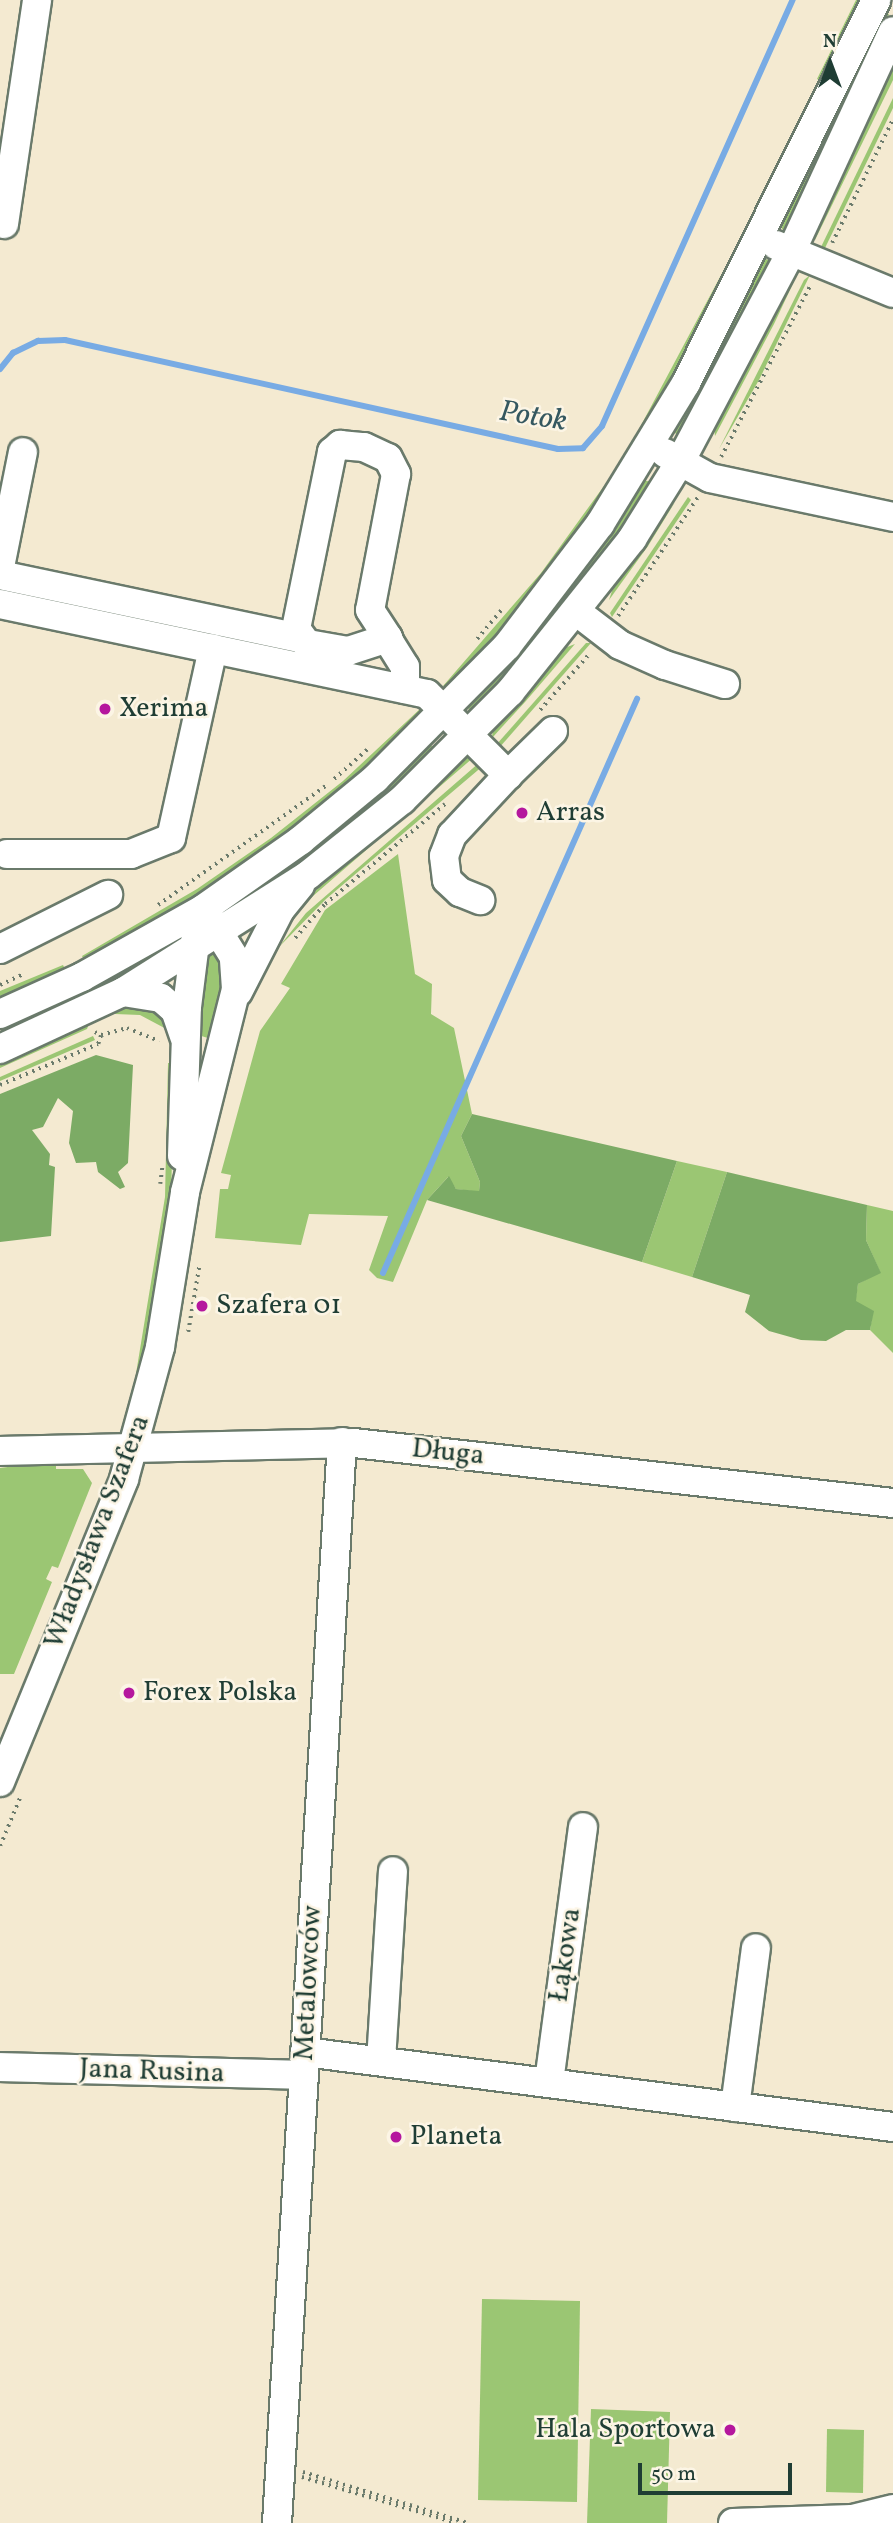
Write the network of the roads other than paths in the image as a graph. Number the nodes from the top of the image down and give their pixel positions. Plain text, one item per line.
1 (37, 0) edge
2 (876, 0) edge
3 (893, 31) edge
4 (4, 224) dead end
5 (760, 239) junction
6 (791, 252) junction
7 (893, 293) edge
8 (650, 444) junction
9 (23, 452) dead end
10 (680, 462) junction
11 (893, 517) edge
12 (0, 567) edge
13 (0, 575) edge
14 (0, 604) edge
15 (578, 612) junction
16 (300, 638) junction
17 (388, 638) junction
18 (213, 649) junction
19 (725, 684) dead end
20 (405, 690) junction
21 (445, 712) junction
22 (553, 731) dead end
23 (470, 735) junction
24 (508, 775) junction
25 (7, 854) dead end
26 (309, 875) junction
27 (108, 895) dead end
28 (480, 900) dead end
29 (212, 919) junction
30 (193, 946) junction
31 (0, 949) edge
32 (123, 992) junction
33 (234, 1001) junction
34 (0, 1014) edge
35 (0, 1049) edge
36 (175, 1050) junction
37 (172, 1190) junction
38 (342, 1442) junction
39 (135, 1447) junction
40 (0, 1451) edge
41 (893, 1503) edge
42 (3, 1766) edge
43 (583, 1827) dead end
44 (393, 1871) dead end
45 (756, 1948) dead end
46 (380, 2061) junction
47 (304, 2064) junction
48 (0, 2067) edge
49 (549, 2082) junction
50 (734, 2107) junction
51 (893, 2127) edge
52 (893, 2509) edge
53 (277, 2523) edge
54 (733, 2523) edge

1 - 4 street
2 - 5 street
3 - 6 street
5 - 6 street
5 - 8 street
6 - 7 street
6 - 10 street
8 - 10 street
8 - 21 street
9 - 12 street
10 - 11 street
10 - 15 street
13 - 16 street
14 - 18 street
15 - 19 street
15 - 23 street
16 - 17 street
16 - 17 street
17 - 20 street
18 - 20 street
18 - 25 street
20 - 21 street
21 - 23 street
21 - 29 street
22 - 24 street
23 - 24 street
23 - 26 street
24 - 28 street
26 - 29 street
26 - 33 street, Władysława Szafera
27 - 31 street
29 - 30 street, Władysława Szafera
29 - 33 street, Władysława Szafera
29 - 34 street
30 - 32 street
30 - 36 street, Władysława Szafera
32 - 35 street
32 - 36 street, Władysława Szafera
33 - 37 street, Władysława Szafera
36 - 37 street, Władysława Szafera
37 - 39 street, Władysława Szafera
38 - 39 street, Długa
38 - 41 street, Długa
38 - 47 street, Metalowców
39 - 40 street, Długa
39 - 42 street, Władysława Szafera
43 - 49 street, Łąkowa
44 - 46 street
45 - 50 street
46 - 47 street
46 - 49 street
47 - 48 street, Jana Rusina
47 - 53 street, Metalowców
49 - 50 street
50 - 51 street
52 - 54 street

